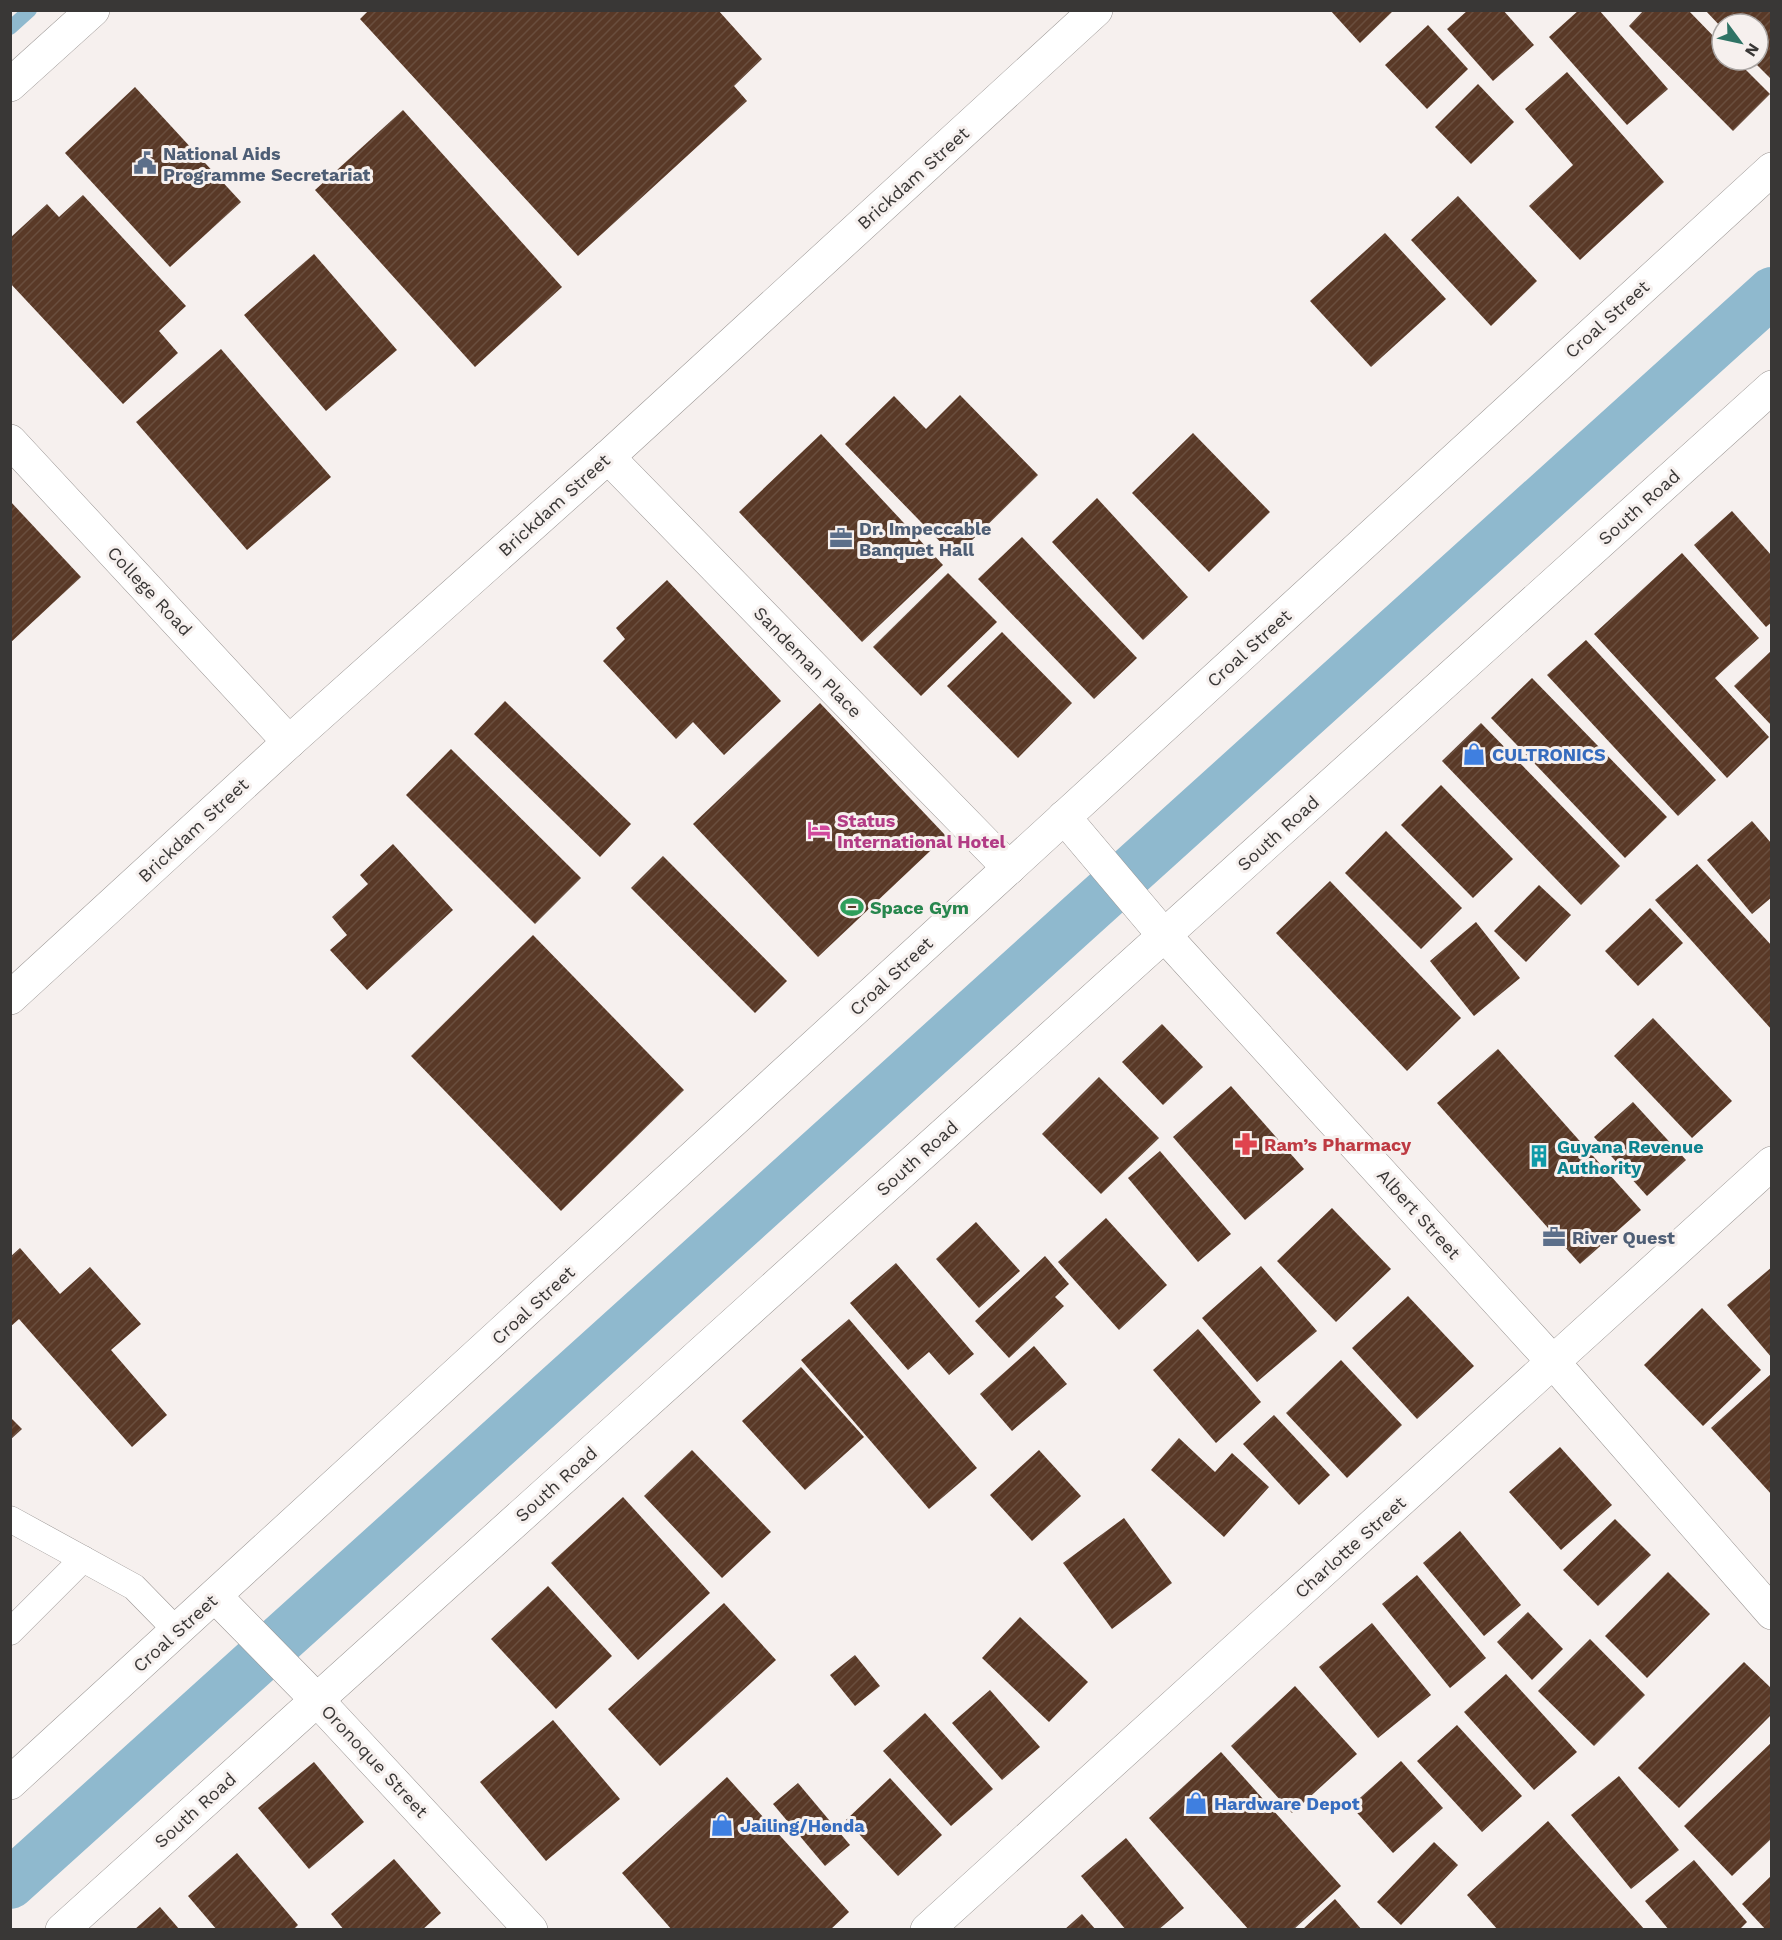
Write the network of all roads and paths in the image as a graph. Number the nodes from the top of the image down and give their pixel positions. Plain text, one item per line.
1 (93, 10) edge
2 (1096, 10) edge
3 (10, 85) edge
4 (1772, 169) edge
5 (1772, 387) edge
6 (10, 441) edge
7 (608, 457) junction
8 (289, 742) junction
9 (1064, 817) junction
10 (1009, 868) junction
11 (1160, 931) junction
12 (10, 998) edge
13 (1772, 1163) edge
14 (1554, 1363) junction
15 (10, 1519) edge
16 (83, 1559) junction
17 (215, 1596) junction
18 (1772, 1613) edge
19 (177, 1631) junction
20 (10, 1632) edge
21 (307, 1689) junction
22 (10, 1783) edge
23 (62, 1929) edge
24 (531, 1929) edge
25 (927, 1929) edge

1 - 3 street
2 - 7 street, Brickdam Street
4 - 9 street, Croal Street
5 - 11 street, South Road
6 - 8 street, College Road
7 - 8 street, Brickdam Street
7 - 10 street, Sandeman Place
8 - 12 street, Brickdam Street
9 - 10 street, Croal Street
9 - 11 street, Albert Street
10 - 17 street, Croal Street
11 - 14 street, Albert Street
11 - 21 street, South Road
13 - 14 street, Charlotte Street
14 - 18 street, Albert Street
14 - 25 street, Charlotte Street
15 - 16 lane
16 - 19 lane
16 - 20 lane
17 - 19 street, Croal Street
17 - 21 street, Oronoque Street
19 - 22 street, Croal Street
21 - 23 street, South Road
21 - 24 street, Oronoque Street

